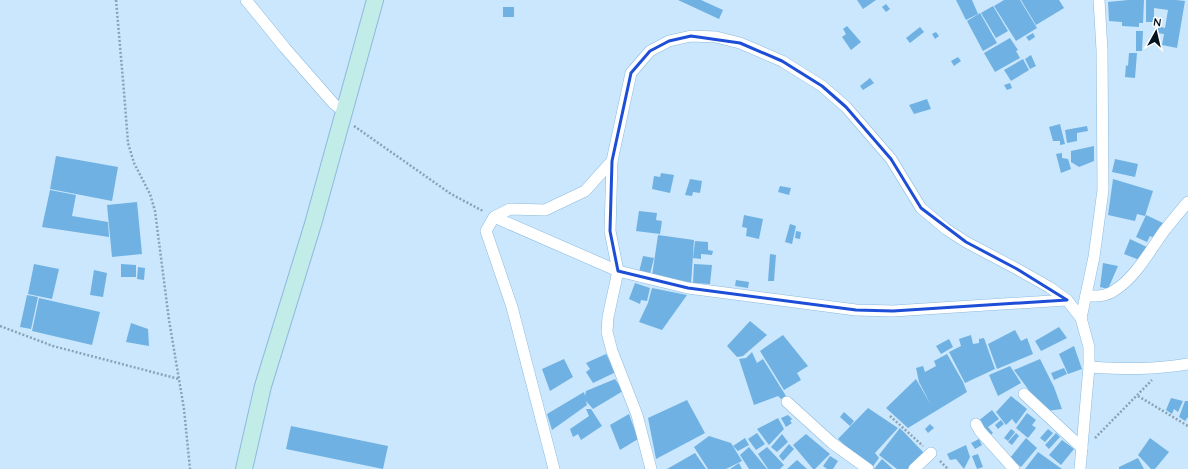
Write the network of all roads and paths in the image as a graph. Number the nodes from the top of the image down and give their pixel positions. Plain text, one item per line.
1 (116, 0) edge
2 (246, 0) edge
3 (375, 0) edge
4 (1099, 0) edge
5 (343, 114) junction
6 (612, 161) junction
7 (1188, 202) edge
8 (494, 217) junction
9 (618, 271) junction
10 (1086, 296) junction
11 (1068, 300) junction
12 (1081, 318) junction
13 (0, 326) edge
14 (1188, 364) edge
15 (1089, 367) junction
16 (1164, 368) junction
17 (179, 379) junction
18 (1024, 394) dead end
19 (1138, 396) junction
20 (787, 402) dead end
21 (890, 416) dead end
22 (976, 424) dead end
23 (1188, 426) edge
24 (1094, 439) dead end
25 (1082, 448) junction
26 (931, 453) junction
27 (190, 469) edge
28 (244, 469) edge
29 (554, 469) edge
30 (651, 469) edge
31 (868, 469) edge
32 (914, 469) edge
33 (948, 469) edge
34 (1014, 469) edge
35 (1080, 469) edge

1 - 17 path
2 - 5 street
3 - 5 street
4 - 10 street
5 - 8 path
5 - 28 street
6 - 8 street
6 - 9 street
6 - 11 street
7 - 10 street
8 - 9 street
8 - 29 street
9 - 11 street
9 - 30 street
10 - 12 street
11 - 12 street
12 - 15 street
13 - 17 path
14 - 16 street
15 - 16 street
15 - 25 street
16 - 19 path
17 - 27 path
18 - 25 street
19 - 23 path
19 - 24 path
20 - 31 street
21 - 26 path
22 - 34 street
25 - 35 street
26 - 32 street
26 - 33 path

